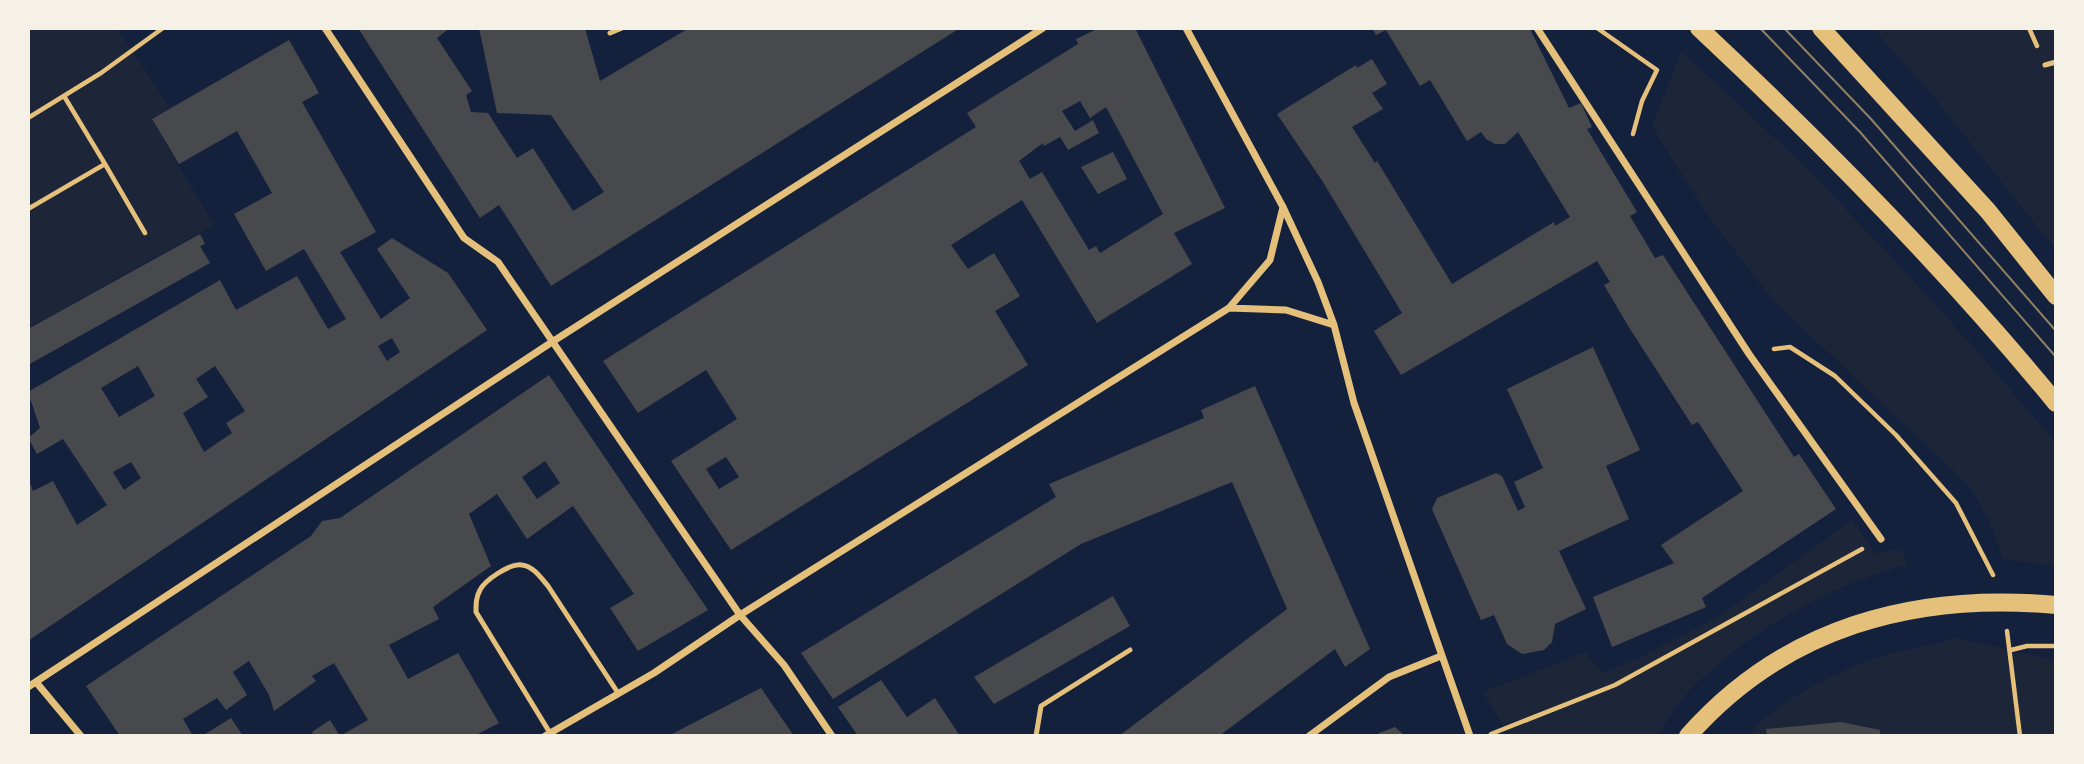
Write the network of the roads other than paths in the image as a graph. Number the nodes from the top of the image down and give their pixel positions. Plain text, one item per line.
1 (325, 28) edge
2 (622, 28) edge
3 (1043, 28) edge
4 (1186, 28) edge
5 (1537, 28) edge
6 (1699, 28) edge
7 (1821, 28) edge
8 (610, 33) dead end
9 (2056, 62) edge
10 (2045, 65) dead end
11 (1283, 207) junction
12 (2056, 296) edge
13 (1229, 308) junction
14 (1334, 325) junction
15 (552, 342) junction
16 (2056, 403) edge
17 (1881, 539) road end
18 (2056, 605) edge
19 (740, 615) junction
20 (1130, 650) dead end
21 (1441, 656) junction
22 (36, 682) junction
23 (28, 687) edge
24 (618, 693) junction
25 (547, 735) edge
26 (81, 736) edge
27 (832, 736) edge
28 (1036, 736) edge
29 (1309, 736) edge
30 (1470, 736) edge
31 (1688, 736) edge

1 - 15 street
2 - 8 lane
3 - 15 street
4 - 11 street
5 - 17 street
6 - 16 main road
7 - 12 main road
9 - 10 lane
11 - 13 street
11 - 14 street
13 - 14 street
13 - 19 street
14 - 21 street
15 - 19 street
15 - 22 street
18 - 31 main road
19 - 24 street
19 - 27 street
20 - 28 lane
21 - 29 street
21 - 30 street
22 - 23 street
22 - 26 street
24 - 25 street
24 - 25 lane

